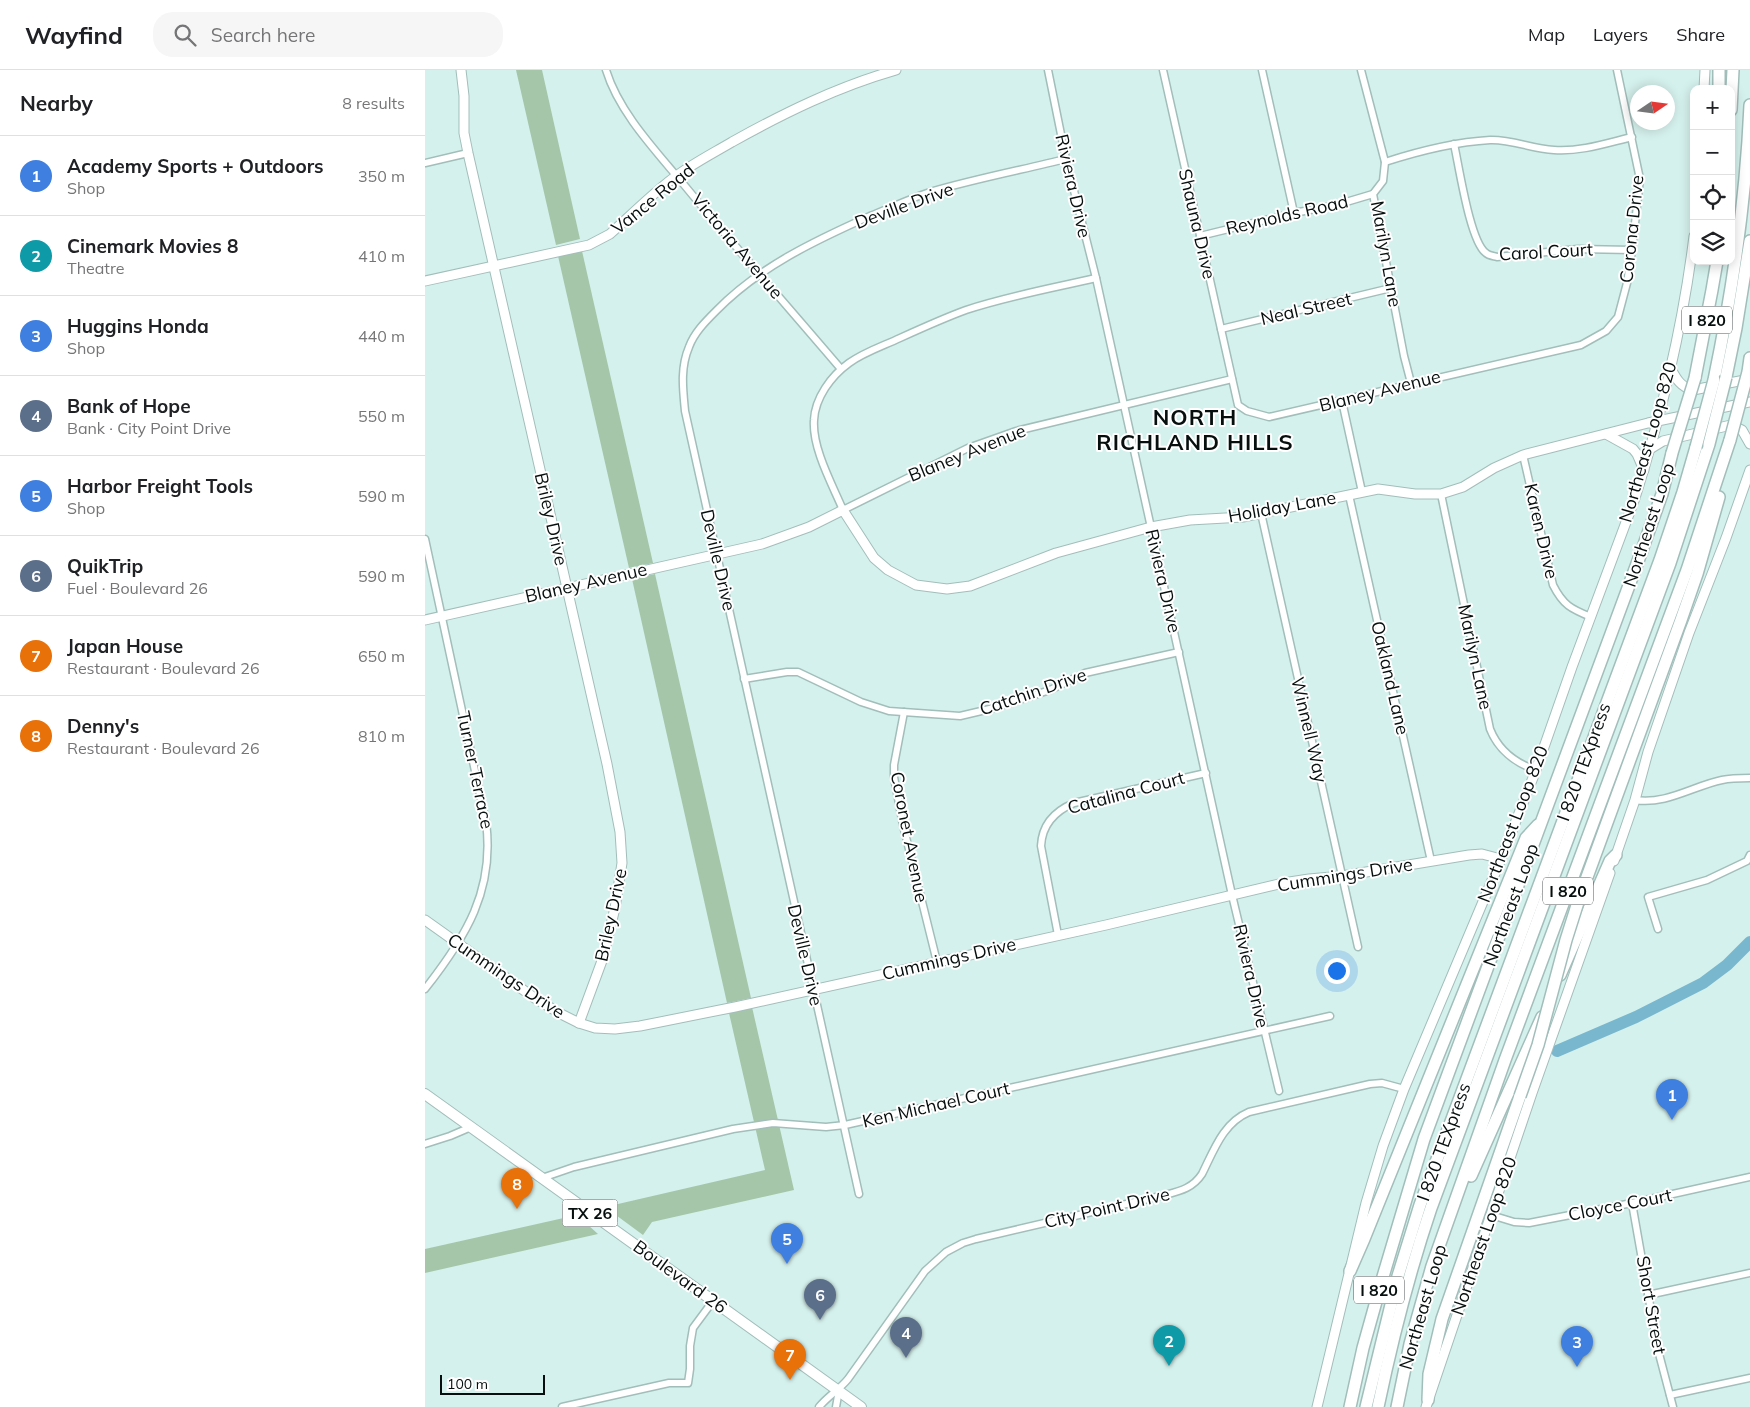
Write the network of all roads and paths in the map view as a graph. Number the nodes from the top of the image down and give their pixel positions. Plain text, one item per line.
1 (461, 70) edge
2 (606, 70) edge
3 (896, 70) edge
4 (1047, 70) edge
5 (1163, 70) edge
6 (1262, 70) edge
7 (1361, 70) edge
8 (1617, 70) edge
9 (1705, 70) edge
10 (1719, 70) edge
11 (1733, 70) edge
12 (1705, 85) edge
13 (1719, 85) edge
14 (1732, 85) edge
15 (1750, 105) edge
16 (1632, 137) junction
17 (1454, 144) junction
18 (468, 154) junction
19 (1066, 159) junction
20 (1385, 162) junction
21 (425, 163) edge
22 (677, 176) junction
23 (1373, 194) junction
24 (1294, 213) junction
25 (1200, 236) junction
26 (1750, 241) edge
27 (1632, 250) junction
28 (1690, 265) edge
29 (1716, 265) edge
30 (494, 266) junction
31 (760, 274) junction
32 (1096, 278) junction
33 (425, 281) edge
34 (1391, 288) junction
35 (1221, 329) junction
36 (1585, 343) joint
37 (1750, 358) edge
38 (1671, 367) junction
39 (841, 369) junction
40 (1749, 375) edge
41 (1232, 379) junction
42 (1411, 383) junction
43 (1342, 401) junction
44 (1750, 402) edge
45 (1123, 406) junction
46 (1657, 421) junction
47 (1606, 434) junction
48 (1730, 440) junction
49 (1750, 444) edge
50 (1649, 449) junction
51 (1523, 455) junction
52 (1644, 470) junction
53 (1750, 470) edge
54 (1362, 492) junction
55 (1441, 494) junction
56 (1349, 495) junction
57 (1746, 495) edge
58 (843, 510) junction
59 (1261, 513) junction
60 (1151, 527) junction
61 (425, 539) edge
62 (717, 554) junction
63 (567, 587) junction
64 (442, 616) junction
65 (1591, 618) junction
66 (425, 620) edge
67 (1179, 652) junction
68 (744, 679) junction
69 (904, 712) junction
70 (1536, 770) junction
71 (1205, 773) junction
72 (1750, 778) edge
73 (1635, 800) junction
74 (1541, 822) junction
75 (1616, 855) junction
76 (1750, 855) edge
77 (1501, 859) junction
78 (1431, 861) junction
79 (1342, 876) junction
80 (1232, 895) junction
81 (425, 920) edge
82 (1658, 929) dead end
83 (1058, 935) junction
84 (457, 944) junction
85 (1358, 947) dead end
86 (937, 962) junction
87 (425, 989) edge
88 (813, 990) junction
89 (1330, 1016) dead end
90 (579, 1023) junction
91 (1264, 1030) junction
92 (1403, 1089) junction
93 (1279, 1091) dead end
94 (425, 1094) edge
95 (845, 1125) junction
96 (471, 1127) junction
97 (425, 1144) edge
98 (1750, 1177) edge
99 (542, 1178) junction
100 (859, 1194) dead end
101 (1632, 1203) junction
102 (1491, 1215) junction
103 (1350, 1270) junction
104 (1750, 1273) edge
105 (1648, 1295) junction
106 (713, 1301) junction
107 (1410, 1344) junction
108 (1750, 1378) edge
109 (839, 1390) junction
110 (1670, 1395) junction
111 (1427, 1404) edge
112 (562, 1407) edge
113 (819, 1407) edge
114 (837, 1407) edge
115 (861, 1407) edge
116 (1317, 1407) edge
117 (1350, 1407) edge
118 (1366, 1407) edge
119 (1378, 1407) edge
120 (1397, 1407) edge
121 (1673, 1407) edge

1 - 18 street, Briley Drive
2 - 22 street, Victoria Avenue
3 - 22 street, Vance Road
4 - 19 street, Riviera Drive
5 - 25 street, Shauna Drive
6 - 24 street
7 - 20 street, Marilyn Lane
8 - 16 street, Corona Drive
9 - 12 street
10 - 13 highway
11 - 14 highway
15 - 118 highway, I 820 TEXpress, bridge
16 - 17 street
16 - 27 street, Corona Drive
17 - 20 street
17 - 27 street, Carol Court
18 - 21 street
18 - 30 street, Briley Drive
19 - 31 street, Deville Drive
19 - 32 street, Riviera Drive
20 - 23 street, Marilyn Lane
22 - 30 street, Vance Road
22 - 31 street, Victoria Avenue
23 - 24 street, Reynolds Road
23 - 34 street, Marilyn Lane
24 - 25 street, Reynolds Road
25 - 35 street, Shauna Drive
26 - 119 highway, I 820 TEXpress, bridge
27 - 36 street, Corona Drive
28 - 38 street, Northeast Loop 820
29 - 74 highway, Northeast Loop / I 820, bridge
30 - 33 street, Vance Road
30 - 63 street, Briley Drive
31 - 39 street, Victoria Avenue
31 - 62 street, Deville Drive
32 - 39 street
32 - 45 street, Riviera Drive
34 - 35 street, Neal Street
34 - 42 street, Marilyn Lane
35 - 41 street, Shauna Drive
36 - 42 street, Blaney Avenue
37 - 40 highway, Northeast Loop / I 820
38 - 40 street
38 - 46 street, Northeast Loop 820
39 - 58 street
40 - 48 highway, Northeast Loop / I 820, bridge
41 - 43 street, Blaney Avenue
41 - 45 street, Blaney Avenue
42 - 43 street, Blaney Avenue
43 - 54 street
44 - 46 street, Holiday Lane
45 - 58 street, Blaney Avenue
45 - 60 street, Riviera Drive
46 - 47 street, Holiday Lane
46 - 50 street, Northeast Loop 820
47 - 51 street, Holiday Lane
47 - 52 street
48 - 107 highway, Northeast Loop / I 820
48 - 111 highway, bridge
49 - 50 street
50 - 52 street, Northeast Loop 820
51 - 55 street, Holiday Lane
51 - 65 street, Karen Drive
52 - 65 street, Northeast Loop 820
53 - 57 street, Northeast Loop 820
54 - 55 street, Holiday Lane
54 - 56 street, Holiday Lane
55 - 70 street, Marilyn Lane
56 - 59 street, Holiday Lane
56 - 78 street, Oakland Lane
57 - 73 street, Northeast Loop 820
58 - 60 street, Holiday Lane
58 - 62 street, Blaney Avenue
59 - 60 street, Holiday Lane
59 - 79 street, Winnell Way
60 - 67 street, Riviera Drive
61 - 64 street, Turner Terrace
62 - 63 street, Blaney Avenue
62 - 68 street, Deville Drive
63 - 64 street, Blaney Avenue
63 - 90 street, Briley Drive
64 - 66 street, Blaney Avenue
64 - 84 street, Turner Terrace
65 - 70 street, Northeast Loop 820
67 - 69 street, Catchin Drive
67 - 71 street, Riviera Drive
68 - 69 street, Catchin Drive
68 - 88 street, Deville Drive
69 - 86 street, Coronet Avenue
70 - 77 street, Northeast Loop 820
71 - 80 street, Riviera Drive
71 - 83 street, Catalina Court
72 - 73 street
73 - 75 street, Northeast Loop 820
74 - 103 highway
74 - 117 highway, Northeast Loop / I 820
75 - 102 street, Northeast Loop 820
75 - 107 highway
76 - 82 street
77 - 78 street, Cummings Drive
77 - 92 street, Northeast Loop 820
78 - 79 street, Cummings Drive
79 - 80 street, Cummings Drive
79 - 85 street, Winnell Way
80 - 83 street, Cummings Drive
80 - 91 street, Riviera Drive
81 - 84 street, Cummings Drive
83 - 86 street, Cummings Drive
84 - 87 street, Turner Terrace
84 - 90 street, Cummings Drive
86 - 88 street, Cummings Drive
88 - 90 street, Cummings Drive
88 - 95 street, Deville Drive
89 - 91 street, Ken Michael Court
91 - 93 street, Riviera Drive
91 - 95 street, Ken Michael Court
92 - 103 street, Northeast Loop 820
92 - 109 street, City Point Drive
94 - 96 main road, Boulevard 26 / TX 26
95 - 99 street, Ken Michael Court
95 - 100 street, Deville Drive
96 - 97 street
96 - 99 main road, Boulevard 26 / TX 26
98 - 101 street, Cloyce Court
99 - 106 main road, Boulevard 26 / TX 26
101 - 102 street, Cloyce Court
101 - 105 street, Short Street
102 - 111 street, Northeast Loop 820
103 - 116 street, Northeast Loop 820
104 - 105 street
105 - 110 street, Short Street
106 - 109 main road, Boulevard 26 / TX 26
106 - 112 street
107 - 120 highway, Northeast Loop / I 820
108 - 110 street
109 - 113 street, City Point Drive
109 - 114 street, City Point Drive
109 - 115 main road, Boulevard 26 / TX 26
110 - 121 street, Short Street

